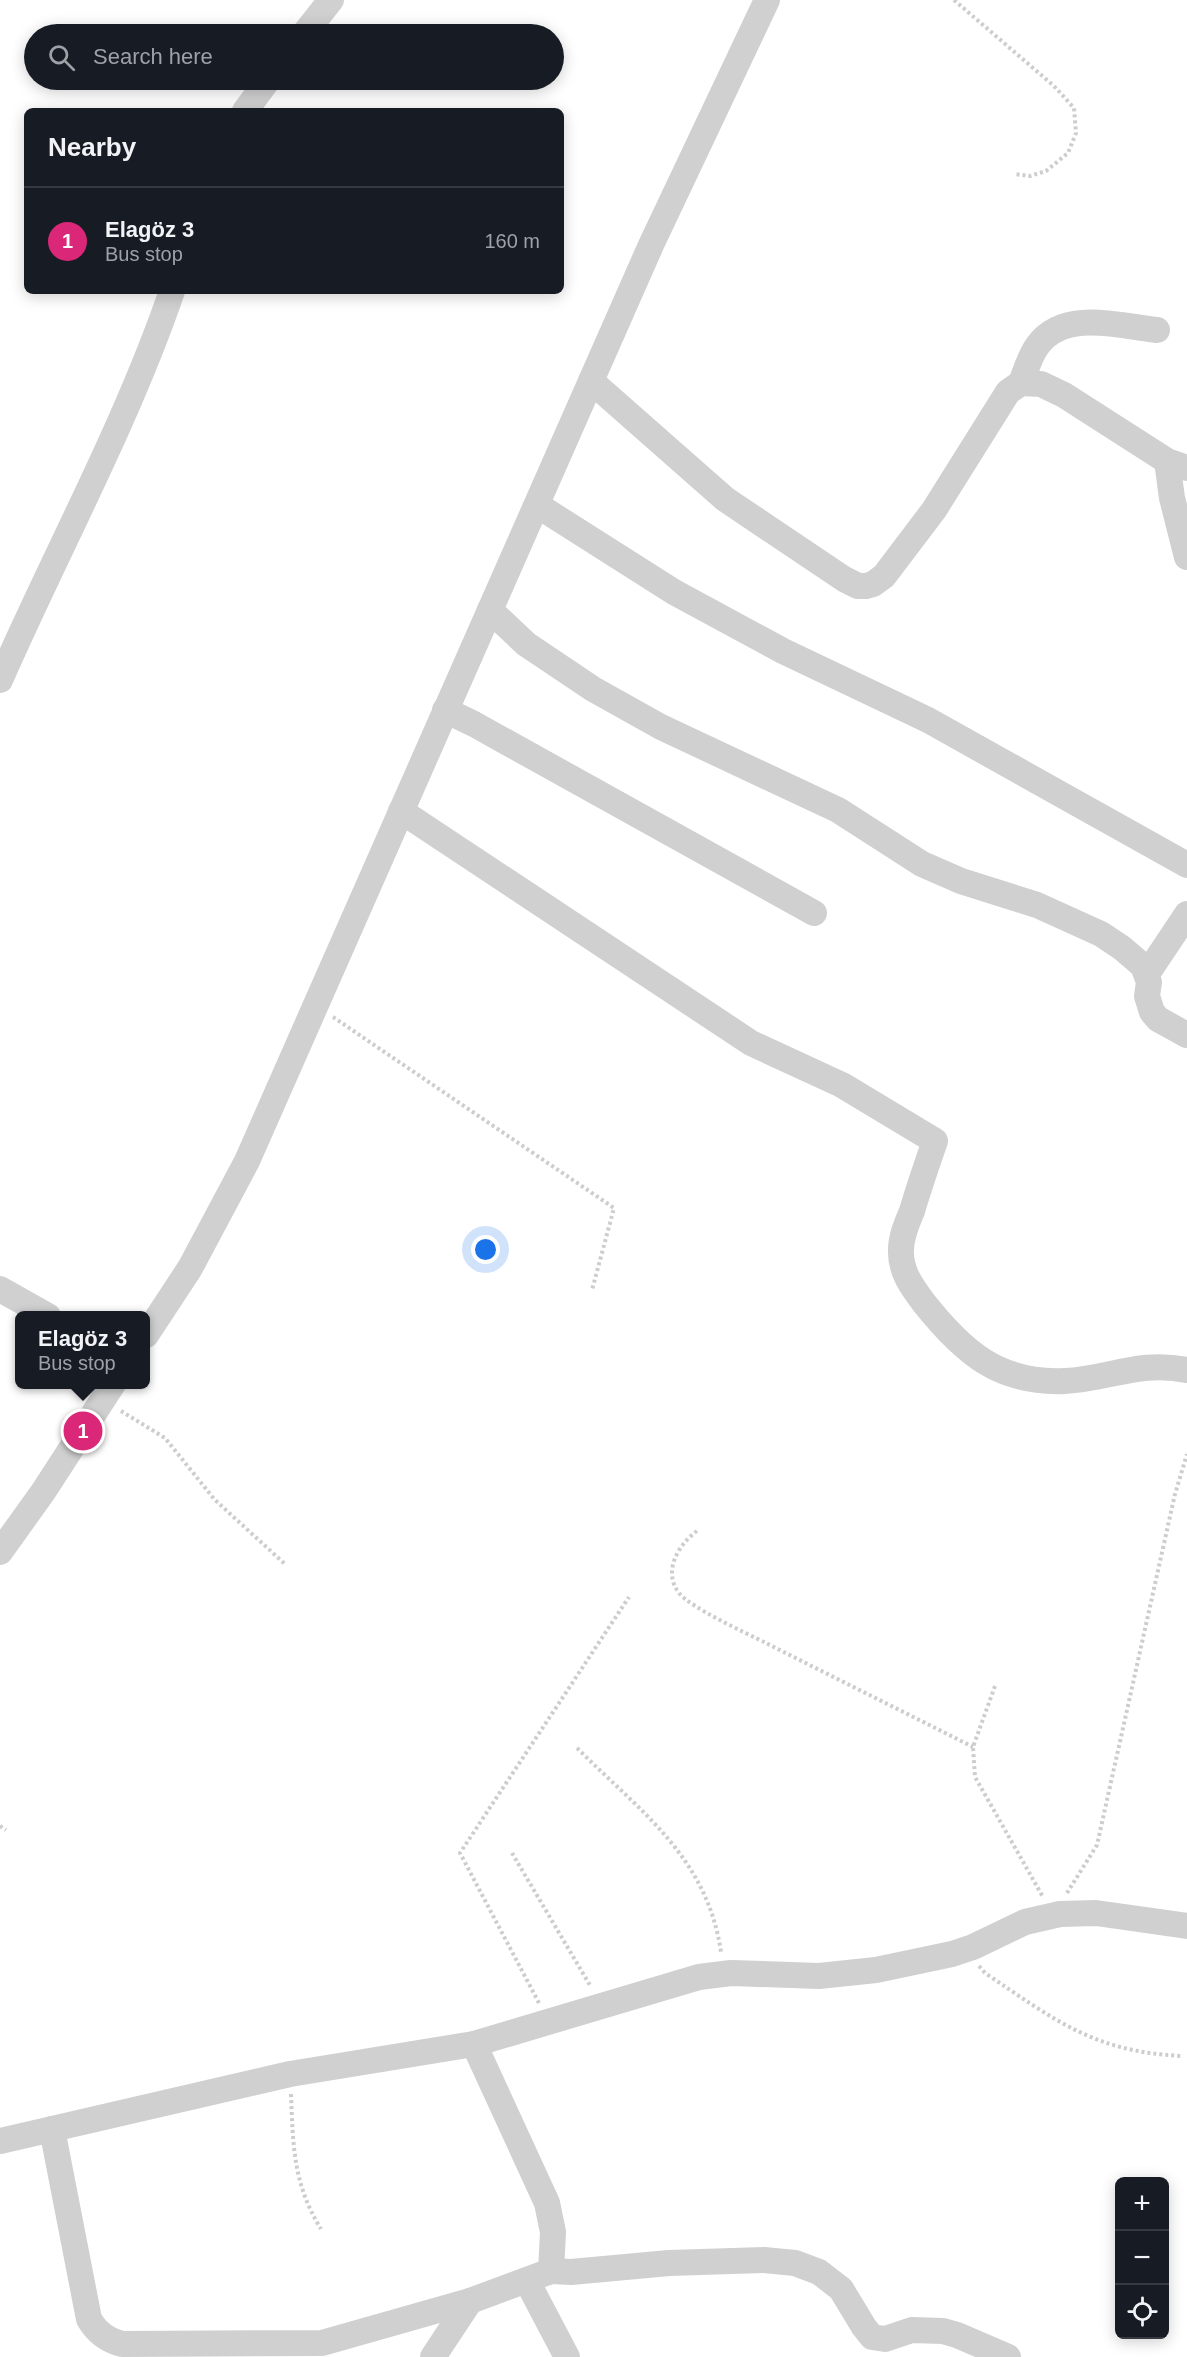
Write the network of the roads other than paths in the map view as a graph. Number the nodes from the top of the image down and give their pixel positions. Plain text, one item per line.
1 (331, 0) edge
2 (767, 0) edge
3 (312, 24) edge
4 (261, 90) edge
5 (247, 108) edge
6 (171, 294) edge
7 (1157, 330) dead end
8 (591, 381) junction
9 (1022, 383) junction
10 (1177, 465) edge
11 (537, 505) junction
12 (1187, 557) edge
13 (490, 610) junction
14 (0, 680) edge
15 (445, 710) junction
16 (401, 811) junction
17 (1187, 865) edge
18 (814, 913) dead end
19 (1187, 914) edge
20 (1147, 974) junction
21 (1187, 1035) edge
22 (0, 1289) edge
23 (39, 1311) edge
24 (150, 1329) edge
25 (1187, 1370) edge
26 (108, 1392) edge
27 (0, 1552) edge
28 (1187, 1926) edge
29 (474, 2044) junction
30 (52, 2129) junction
31 (0, 2142) edge
32 (551, 2271) junction
33 (527, 2281) junction
34 (470, 2301) junction
35 (433, 2357) edge
36 (567, 2357) edge
37 (1008, 2357) edge

1 - 3 street
2 - 8 street
4 - 5 street
6 - 14 street
7 - 9 street
8 - 9 street
8 - 11 street
9 - 10 street
10 - 12 street
11 - 13 street
11 - 17 street
13 - 15 street
13 - 20 street
15 - 16 street
15 - 18 street
16 - 24 street
16 - 25 street
19 - 20 street
20 - 21 street
22 - 23 street
26 - 27 street
28 - 29 street
29 - 30 street
29 - 32 street
30 - 31 street
30 - 34 street
32 - 33 street
32 - 37 street
33 - 34 street
33 - 36 street
34 - 35 street

